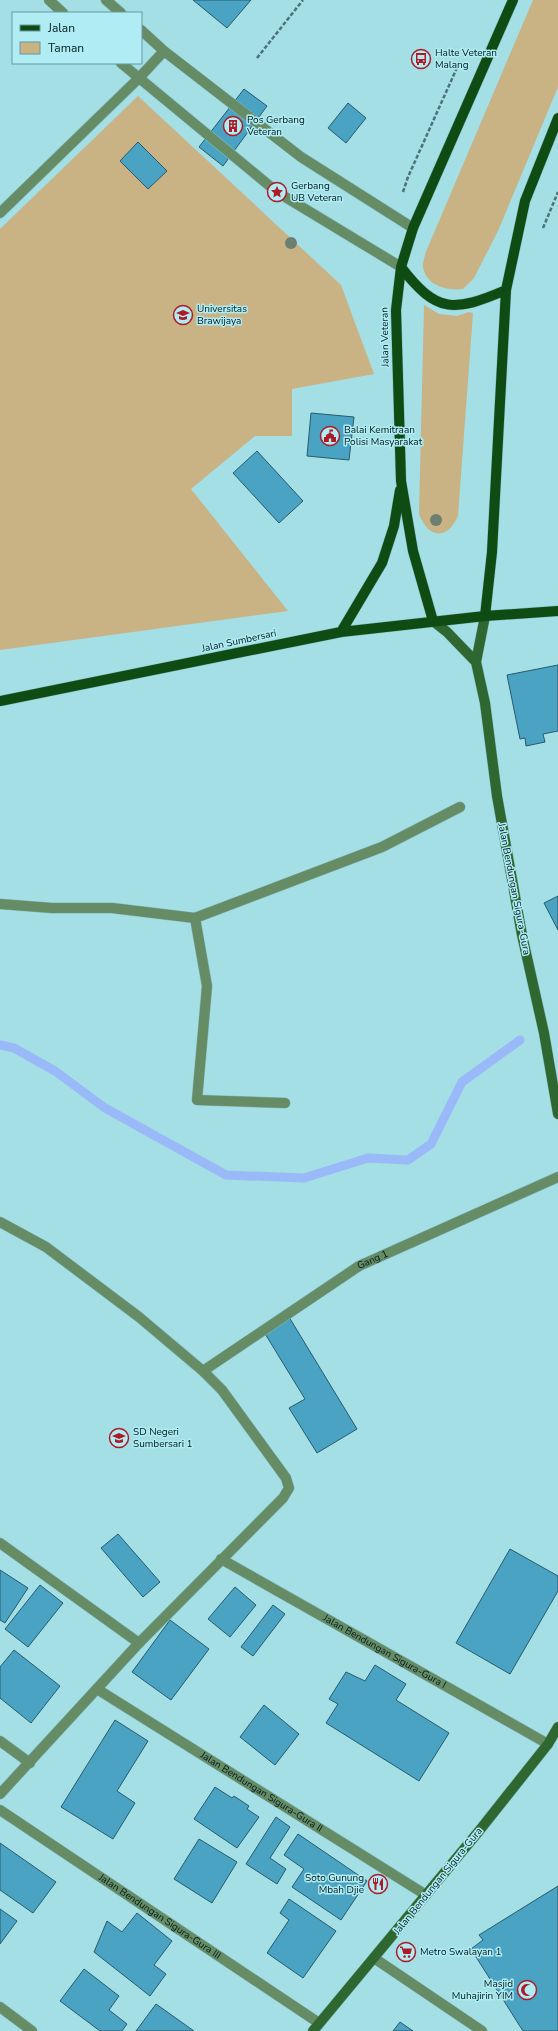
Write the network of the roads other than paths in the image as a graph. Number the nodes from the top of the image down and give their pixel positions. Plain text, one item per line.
1 (48, 0) edge
2 (106, 0) edge
3 (513, 0) edge
4 (63, 12) edge
5 (120, 12) edge
6 (142, 31) edge
7 (164, 51) junction
8 (122, 64) edge
9 (138, 78) junction
10 (558, 118) edge
11 (0, 213) edge
12 (413, 228) junction
13 (401, 267) junction
14 (506, 290) junction
15 (401, 481) junction
16 (558, 610) edge
17 (485, 616) junction
18 (433, 621) junction
19 (341, 632) junction
20 (476, 662) junction
21 (0, 700) edge
22 (460, 807) dead end
23 (0, 904) edge
24 (195, 918) junction
25 (285, 1103) dead end
26 (558, 1114) edge
27 (558, 1177) edge
28 (0, 1222) edge
29 (203, 1371) junction
30 (0, 1543) edge
31 (221, 1560) junction
32 (139, 1643) junction
33 (97, 1689) junction
34 (558, 1727) edge
35 (0, 1741) edge
36 (548, 1744) junction
37 (30, 1763) junction
38 (0, 1794) edge
39 (0, 1810) edge
40 (426, 1895) junction
41 (374, 1958) junction
42 (0, 2007) edge
43 (316, 2027) edge
44 (32, 2031) edge
45 (482, 2031) edge

1 - 4 street
2 - 5 street
3 - 12 main road, Jalan Veteran
6 - 7 street
7 - 9 street
7 - 12 street
8 - 9 street
9 - 11 street
9 - 13 street
10 - 14 main road
12 - 13 main road, Jalan Veteran
13 - 14 main road
13 - 15 main road, Jalan Veteran
14 - 17 main road
15 - 18 main road, Jalan Veteran
15 - 19 main road
16 - 17 main road, Jalan Sumbersari
17 - 18 main road, Jalan Sumbersari
17 - 20 main road
18 - 19 main road, Jalan Sumbersari
18 - 20 main road
19 - 21 main road, Jalan Sumbersari
20 - 26 main road, Jalan Bendungan Sigura-Gura
22 - 24 street
23 - 24 street
24 - 25 street
27 - 29 street, Gang 1
28 - 29 street
29 - 31 street
30 - 32 street
31 - 32 street
31 - 36 street, Jalan Bendungan Sigura-Gura I
32 - 33 street
33 - 37 street
33 - 40 street, Jalan Bendungan Sigura-Gura II
34 - 36 main road, Jalan Bendungan Sigura-Gura
35 - 37 street
36 - 40 main road, Jalan Bendungan Sigura-Gura
37 - 38 street
39 - 43 street, Jalan Bendungan Sigura-Gura III
40 - 41 main road, Jalan Bendungan Sigura-Gura
41 - 43 main road, Jalan Bendungan Sigura-Gura
41 - 45 street
42 - 44 street

